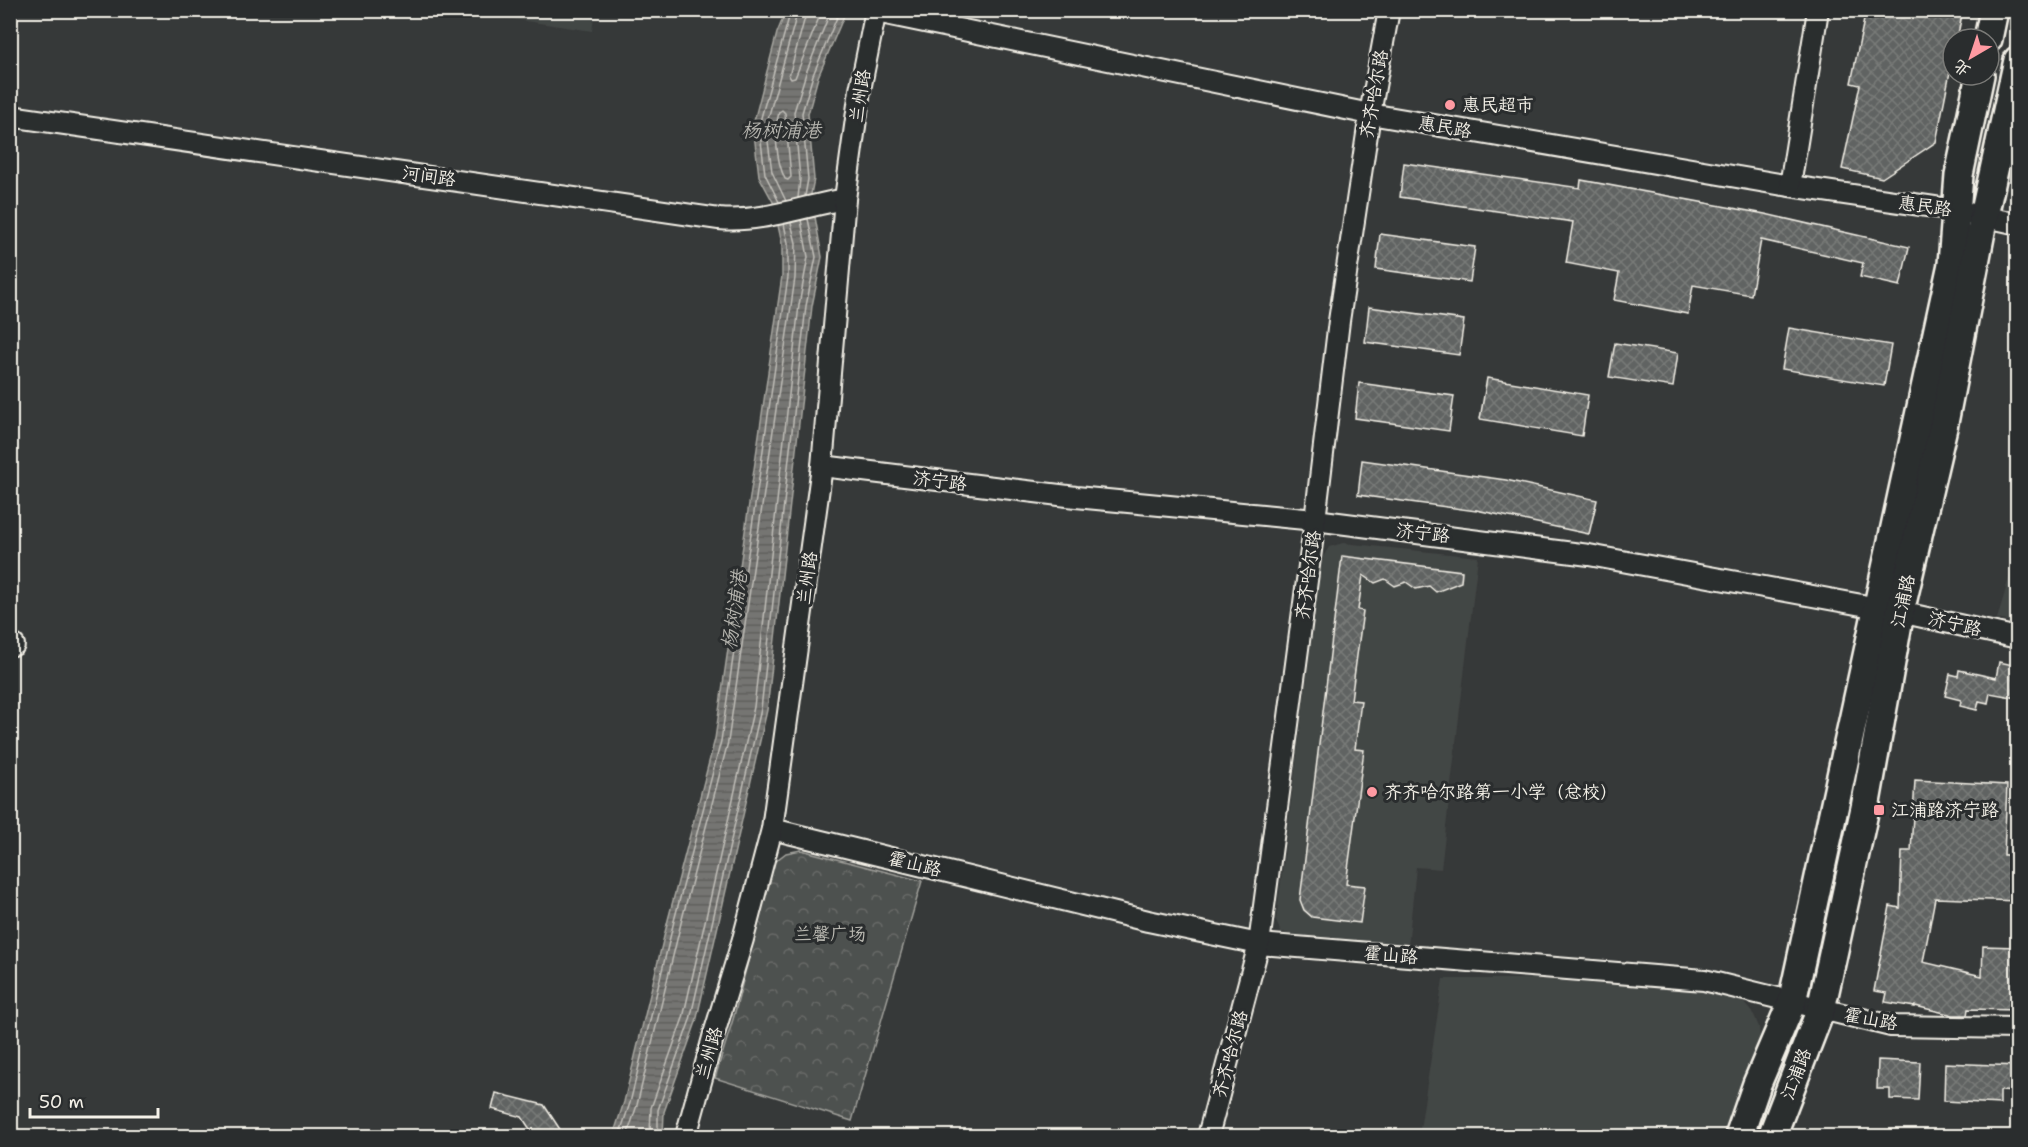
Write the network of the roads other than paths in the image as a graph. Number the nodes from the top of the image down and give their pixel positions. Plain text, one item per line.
1 (1389, 10) edge
2 (1818, 10) edge
3 (1994, 10) edge
4 (876, 11) edge
5 (1990, 27) edge
6 (2018, 60) edge
7 (1977, 87) edge
8 (1370, 114) junction
9 (10, 116) edge
10 (1790, 186) junction
11 (845, 199) junction
12 (1955, 210) junction
13 (1984, 216) junction
14 (2018, 224) edge
15 (822, 466) junction
16 (1315, 520) junction
17 (1888, 610) junction
18 (2018, 638) edge
19 (772, 829) junction
20 (1259, 944) junction
21 (1792, 1002) junction
22 (1821, 1009) junction
23 (2018, 1028) edge
24 (686, 1137) edge
25 (1208, 1137) edge
26 (1739, 1137) edge
27 (1772, 1137) edge

1 - 8 street, 齐齐哈尔路
2 - 10 street
3 - 5 main road
4 - 8 street, 惠民路
4 - 11 street, 兰州路
6 - 13 main road, 江浦路
7 - 12 main road, 江浦路
8 - 10 street, 惠民路
8 - 16 street, 齐齐哈尔路
9 - 11 street, 河间路
10 - 12 street, 惠民路
11 - 15 street, 兰州路
12 - 13 street, 惠民路
12 - 17 main road, 江浦路
13 - 14 street, 惠民路
13 - 17 main road, 江浦路
15 - 16 street, 济宁路
15 - 19 street, 兰州路
16 - 17 street, 济宁路
16 - 20 street, 齐齐哈尔路
17 - 18 street, 济宁路
17 - 21 main road, 江浦路
17 - 22 main road, 江浦路
19 - 20 street, 霍山路
19 - 24 street, 兰州路
20 - 21 street, 霍山路
20 - 25 street, 齐齐哈尔路
21 - 22 street, 霍山路
21 - 26 main road, 江浦路
22 - 23 street, 霍山路
22 - 27 main road, 江浦路

